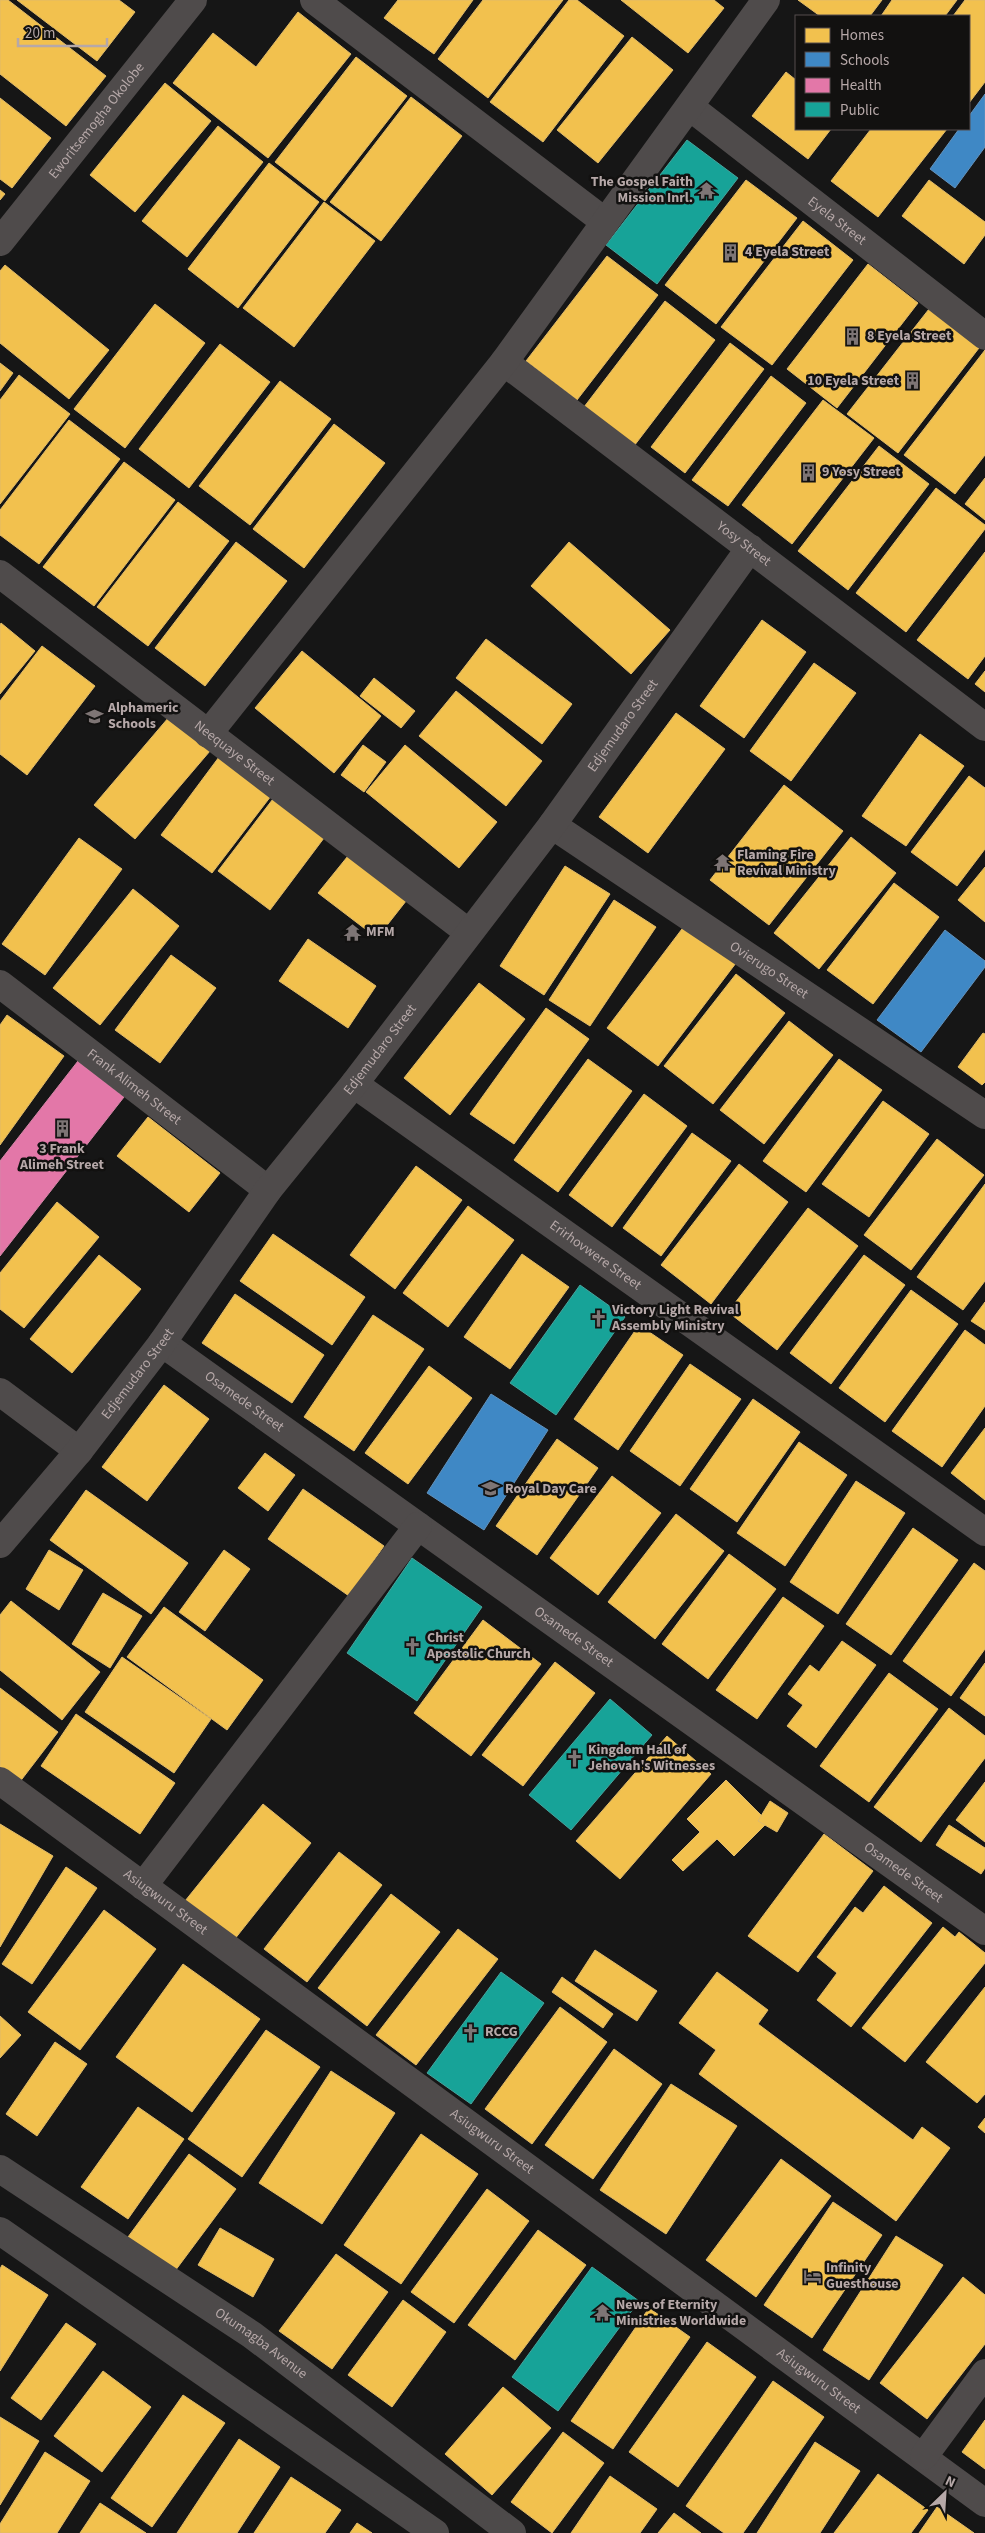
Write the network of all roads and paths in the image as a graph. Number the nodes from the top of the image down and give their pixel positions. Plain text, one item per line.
1 (193, 0) edge
2 (314, 0) edge
3 (766, 0) edge
4 (690, 107) junction
5 (604, 222) junction
6 (0, 242) edge
7 (985, 336) edge
8 (504, 362) junction
9 (750, 548) junction
10 (0, 574) edge
11 (985, 726) edge
12 (208, 734) junction
13 (552, 824) junction
14 (468, 932) junction
15 (0, 984) edge
16 (354, 1084) junction
17 (984, 1114) edge
18 (268, 1190) junction
19 (162, 1343) junction
20 (0, 1392) edge
21 (78, 1451) junction
22 (418, 1526) junction
23 (985, 1532) edge
24 (0, 1544) edge
25 (0, 1780) edge
26 (143, 1886) junction
27 (985, 1931) edge
28 (0, 2169) edge
29 (0, 2231) edge
30 (985, 2373) edge
31 (924, 2456) junction
32 (985, 2503) edge
33 (434, 2533) edge
34 (512, 2533) edge

1 - 6 street, Eworitsemogha Okolobe
2 - 5 street
3 - 4 street
4 - 5 street
4 - 7 street, Eyela Street
5 - 8 street
8 - 9 street, Yosy Street
8 - 12 street
9 - 11 street, Yosy Street
9 - 13 street, Edjemudaro Street
10 - 12 street, Neequaye Street
12 - 14 street, Neequaye Street
13 - 14 street, Edjemudaro Street
13 - 17 street, Ovierugo Street
14 - 16 street, Edjemudaro Street
15 - 18 street, Frank Alimeh Street
16 - 18 street, Edjemudaro Street
16 - 23 street, Erirhovwere Street
18 - 19 street, Edjemudaro Street
19 - 21 street, Edjemudaro Street
19 - 22 street, Osamede Street
20 - 21 street
21 - 24 street, Edjemudaro Street
22 - 26 street
22 - 27 street, Osamede Street
25 - 26 street, Asiugwuru Street
26 - 31 street, Asiugwuru Street
28 - 34 main road, Okumagba Avenue
29 - 33 main road
30 - 31 street
31 - 32 street, Asiugwuru Street

